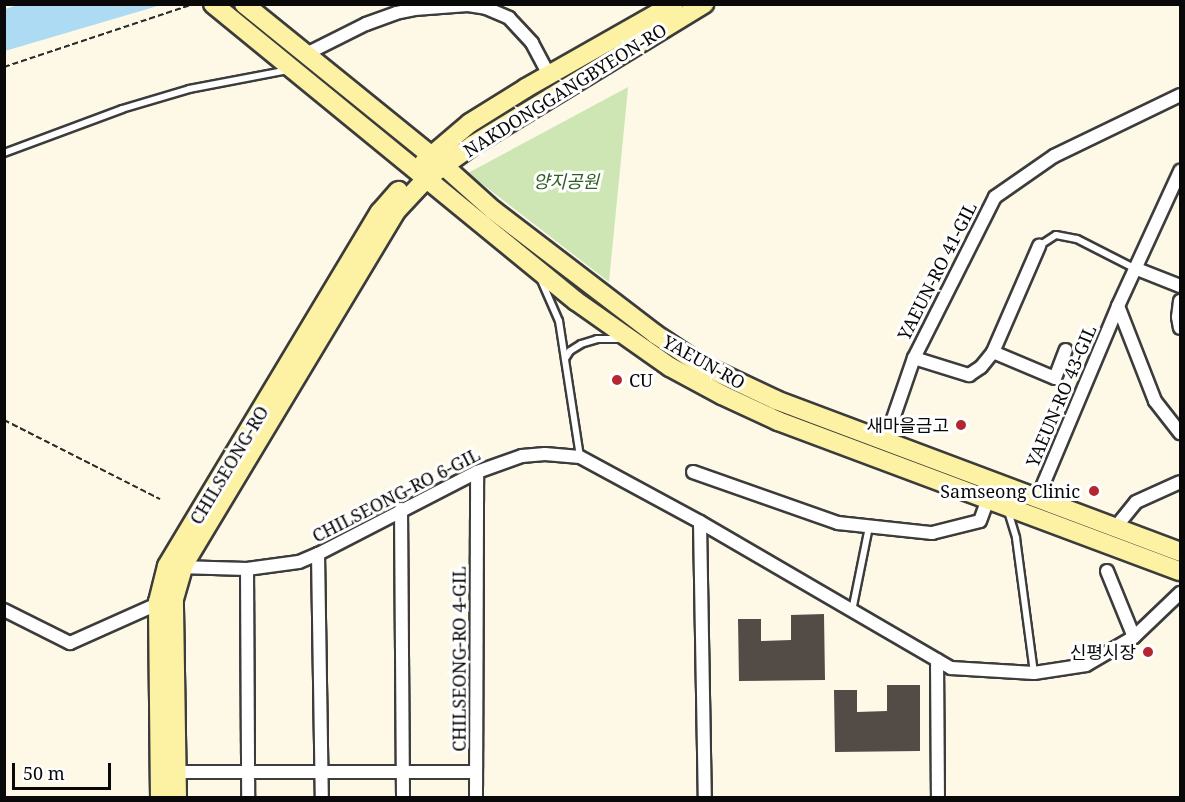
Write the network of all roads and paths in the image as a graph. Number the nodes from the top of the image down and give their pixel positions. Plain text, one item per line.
1 (193, 4) edge
2 (213, 4) edge
3 (244, 4) edge
4 (674, 4) edge
5 (704, 4) edge
6 (302, 51) junction
7 (4, 67) edge
8 (292, 70) junction
9 (549, 75) junction
10 (1180, 95) edge
11 (4, 153) edge
12 (444, 166) junction
13 (1180, 171) edge
14 (422, 173) junction
15 (1039, 246) joint
16 (533, 267) junction
17 (1137, 269) junction
18 (1180, 286) edge
19 (1180, 301) edge
20 (1118, 306) junction
21 (1180, 328) edge
22 (629, 340) junction
23 (1066, 350) dead end
24 (993, 352) junction
25 (914, 358) junction
26 (564, 359) junction
27 (4, 420) edge
28 (1180, 432) edge
29 (1180, 438) edge
30 (885, 442) junction
31 (580, 457) junction
32 (477, 472) junction
33 (693, 472) dead end
34 (1180, 482) edge
35 (160, 499) dead end
36 (988, 499) junction
37 (1037, 499) junction
38 (1007, 505) junction
39 (401, 509) junction
40 (700, 522) junction
41 (869, 526) junction
42 (1115, 528) junction
43 (1180, 552) edge
44 (318, 554) junction
45 (175, 567) junction
46 (247, 569) junction
47 (1107, 571) dead end
48 (1180, 571) edge
49 (1180, 593) edge
50 (166, 600) junction
51 (4, 610) edge
52 (852, 611) junction
53 (1134, 637) junction
54 (937, 660) junction
55 (1034, 673) junction
56 (176, 772) junction
57 (248, 772) junction
58 (321, 772) junction
59 (403, 772) junction
60 (476, 772) junction
61 (160, 798) edge
62 (177, 798) edge
63 (248, 798) edge
64 (322, 798) edge
65 (403, 798) edge
66 (476, 798) edge
67 (705, 798) edge
68 (939, 798) edge

1 - 7 path
2 - 8 street, YAEUN-RO
3 - 6 street, YAEUN-RO
4 - 9 street, NAKDONGGANGBYEON-RO
5 - 12 street, NAKDONGGANGBYEON-RO
6 - 9 street
6 - 12 street, YAEUN-RO
8 - 11 lane
8 - 14 street, YAEUN-RO
9 - 14 street, NAKDONGGANGBYEON-RO
10 - 25 street, YAEUN-RO 41-GIL
12 - 14 street, NAKDONGGANGBYEON-RO
12 - 30 street, YAEUN-RO
13 - 17 street, YAEUN-RO 43-GIL
14 - 16 street, YAEUN-RO
14 - 45 street, CHILSEONG-RO
15 - 17 lane, YAEUN-RO 41-GIL
15 - 24 street, YAEUN-RO 41-GIL
16 - 22 street, YAEUN-RO
16 - 26 lane
17 - 18 street
17 - 20 street, YAEUN-RO 43-GIL
19 - 21 street
20 - 28 street, YAEUN-RO 43-GIL
20 - 37 street, YAEUN-RO 43-GIL
22 - 26 lane
22 - 36 street, YAEUN-RO
23 - 24 street
24 - 25 street, YAEUN-RO 41-GIL
25 - 30 street, YAEUN-RO 41-GIL
26 - 31 lane
27 - 35 path
28 - 29 street
30 - 37 street, YAEUN-RO
31 - 32 street, CHILSEONG-RO 6-GIL
31 - 40 street, CHILSEONG-RO 6-GIL
32 - 39 street, CHILSEONG-RO 6-GIL
32 - 60 street, CHILSEONG-RO 4-GIL
33 - 41 street
34 - 42 street
36 - 38 street, YAEUN-RO
36 - 41 street
37 - 42 street, YAEUN-RO
38 - 48 street, YAEUN-RO
38 - 55 lane
39 - 44 street, CHILSEONG-RO 6-GIL
39 - 59 street
40 - 52 street, CHILSEONG-RO 6-GIL
40 - 67 street
41 - 52 lane
42 - 43 street, YAEUN-RO
44 - 46 street, CHILSEONG-RO 6-GIL
44 - 58 street
45 - 46 street, CHILSEONG-RO 6-GIL
45 - 50 street, CHILSEONG-RO
46 - 57 street
47 - 53 street
49 - 53 street, CHILSEONG-RO 6-GIL
50 - 51 street
50 - 56 street, CHILSEONG-RO
50 - 61 street, CHILSEONG-RO
52 - 54 street, CHILSEONG-RO 6-GIL
53 - 55 street, CHILSEONG-RO 6-GIL
54 - 55 street, CHILSEONG-RO 6-GIL
54 - 68 street
56 - 57 street, CHILSEONG-RO 4-GIL
56 - 62 street, CHILSEONG-RO
57 - 58 street, CHILSEONG-RO 4-GIL
57 - 63 street
58 - 59 street, CHILSEONG-RO 4-GIL
58 - 64 street
59 - 60 street, CHILSEONG-RO 4-GIL
59 - 65 street
60 - 66 street

